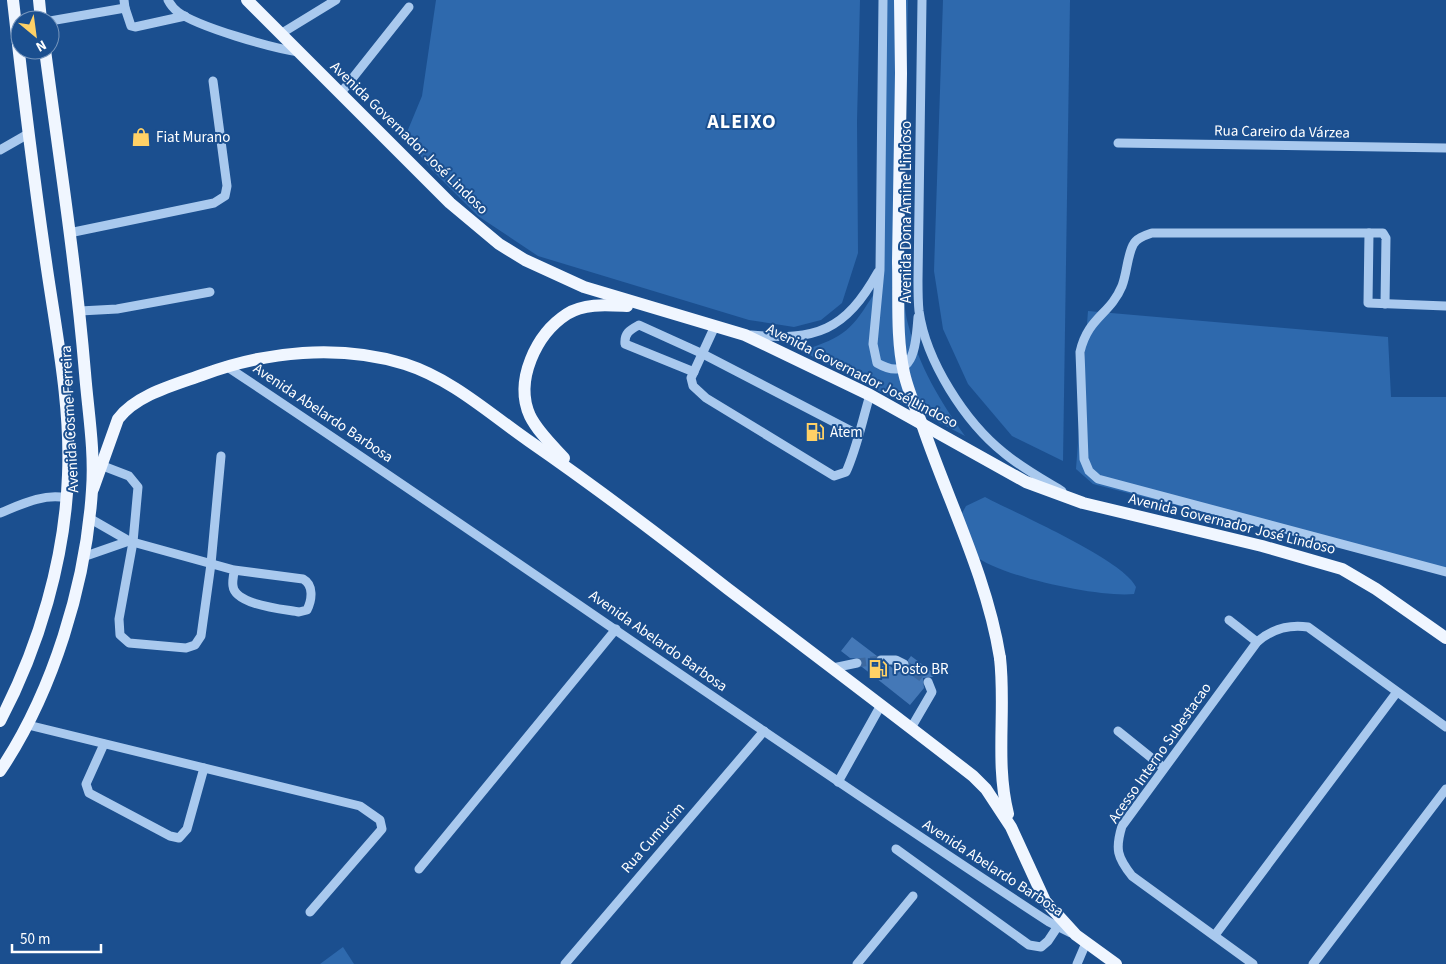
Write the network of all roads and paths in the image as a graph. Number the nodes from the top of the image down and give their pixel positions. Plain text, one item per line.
1 (13, 0) edge
2 (168, 0) edge
3 (247, 0) edge
4 (336, 0) edge
5 (883, 0) edge
6 (900, 0) edge
7 (922, 0) edge
8 (124, 4) edge
9 (410, 7) dead end
10 (185, 16) junction
11 (60, 19) edge
12 (282, 33) junction
13 (299, 52) junction
14 (46, 60) edge
15 (214, 81) dead end
16 (340, 94) junction
17 (28, 134) junction
18 (1118, 143) dead end
19 (1446, 148) edge
20 (0, 150) edge
21 (1369, 232) junction
22 (69, 233) junction
23 (880, 270) junction
24 (210, 292) dead end
25 (1385, 304) junction
26 (644, 306) junction
27 (1446, 306) edge
28 (80, 311) junction
29 (919, 312) junction
30 (715, 326) junction
31 (745, 335) junction
32 (703, 354) junction
33 (226, 366) junction
34 (694, 372) junction
35 (870, 395) junction
36 (857, 434) junction
37 (221, 456) dead end
38 (103, 466) junction
39 (577, 473) junction
40 (92, 489) junction
41 (66, 498) junction
42 (1084, 503) junction
43 (0, 513) edge
44 (88, 518) junction
45 (131, 542) junction
46 (83, 557) junction
47 (211, 564) junction
48 (234, 570) junction
49 (1446, 572) edge
50 (1229, 620) dead end
51 (616, 629) junction
52 (1446, 638) edge
53 (1257, 642) junction
54 (881, 660) tunnel mouth
55 (858, 664) tunnel mouth
56 (904, 664) tunnel mouth
57 (832, 668) junction
58 (928, 682) dead end
59 (1397, 692) junction
60 (880, 705) junction
61 (0, 721) edge
62 (28, 725) junction
63 (1446, 727) edge
64 (911, 728) junction
65 (764, 731) junction
66 (1118, 731) dead end
67 (104, 744) junction
68 (204, 768) junction
69 (1164, 768) junction
70 (0, 771) edge
71 (838, 782) junction
72 (1446, 789) edge
73 (1011, 827) junction
74 (896, 849) dead end
75 (419, 869) dead end
76 (913, 896) dead end
77 (310, 912) dead end
78 (1058, 926) junction
79 (1215, 935) junction
80 (1081, 939) junction
81 (1111, 963) edge
82 (564, 964) edge
83 (858, 964) edge
84 (1077, 964) edge
85 (1253, 964) edge
86 (1313, 964) edge

1 - 17 main road, Avenida Cosme Ferreira
2 - 10 street
3 - 12 main road, Avenida Governador José Lindoso
4 - 12 street
5 - 23 street, Avenida Dona Amine Lindoso
6 - 73 main road, bridge
7 - 29 street, Avenida Dona Amine Lindoso
8 - 10 street
8 - 11 street
9 - 16 street
10 - 13 street
12 - 13 main road, Avenida Governador José Lindoso
13 - 16 main road, Avenida Governador José Lindoso
14 - 22 main road, Avenida Cosme Ferreira
15 - 22 street
16 - 26 main road, Avenida Governador José Lindoso
17 - 20 street
17 - 41 main road, Avenida Cosme Ferreira
18 - 19 street, Rua Careiro da Várzea
21 - 25 street
21 - 25 street
21 - 49 street
22 - 28 main road, Avenida Cosme Ferreira
23 - 29 street
23 - 31 street, Avenida Dona Amine Lindoso
24 - 28 street
25 - 27 street
26 - 30 main road, Avenida Governador José Lindoso
26 - 39 main road
28 - 40 main road, Avenida Cosme Ferreira
29 - 42 street, Avenida Dona Amine Lindoso
30 - 31 main road, Avenida Governador José Lindoso
30 - 32 street
31 - 35 main road, Avenida Governador José Lindoso
32 - 34 street
32 - 34 street
32 - 36 street
33 - 38 main road
33 - 39 main road
33 - 51 street, Avenida Abelardo Barbosa
34 - 36 street
35 - 36 street
35 - 42 main road, Avenida Governador José Lindoso
37 - 47 street
38 - 40 main road
38 - 45 street
39 - 57 main road
40 - 44 main road, Avenida Cosme Ferreira
41 - 43 street
41 - 61 main road, Avenida Cosme Ferreira
42 - 52 main road, Avenida Governador José Lindoso
44 - 45 street
44 - 46 main road, Avenida Cosme Ferreira
45 - 46 street
45 - 47 street
45 - 47 street
46 - 62 main road, Avenida Cosme Ferreira
47 - 48 street
48 - 48 street
50 - 53 street
51 - 65 street, Avenida Abelardo Barbosa
51 - 75 street
53 - 59 street, Acesso Interno Subestacao
53 - 69 street, Acesso Interno Subestacao
54 - 56 street
55 - 57 street
57 - 60 main road
58 - 64 street
59 - 63 street, Acesso Interno Subestacao
59 - 79 street
60 - 64 main road
60 - 71 street
62 - 67 street
62 - 70 main road, Avenida Cosme Ferreira
64 - 73 main road
65 - 71 street, Avenida Abelardo Barbosa
65 - 82 street, Rua Cumucim
66 - 69 street
67 - 68 street
67 - 68 street
68 - 77 street
69 - 79 street, Acesso Interno Subestacao
71 - 78 street, Avenida Abelardo Barbosa
72 - 86 street
73 - 80 main road
74 - 78 street
76 - 83 street
78 - 80 street, Avenida Abelardo Barbosa
79 - 85 street, Acesso Interno Subestacao
80 - 81 main road
80 - 84 street

